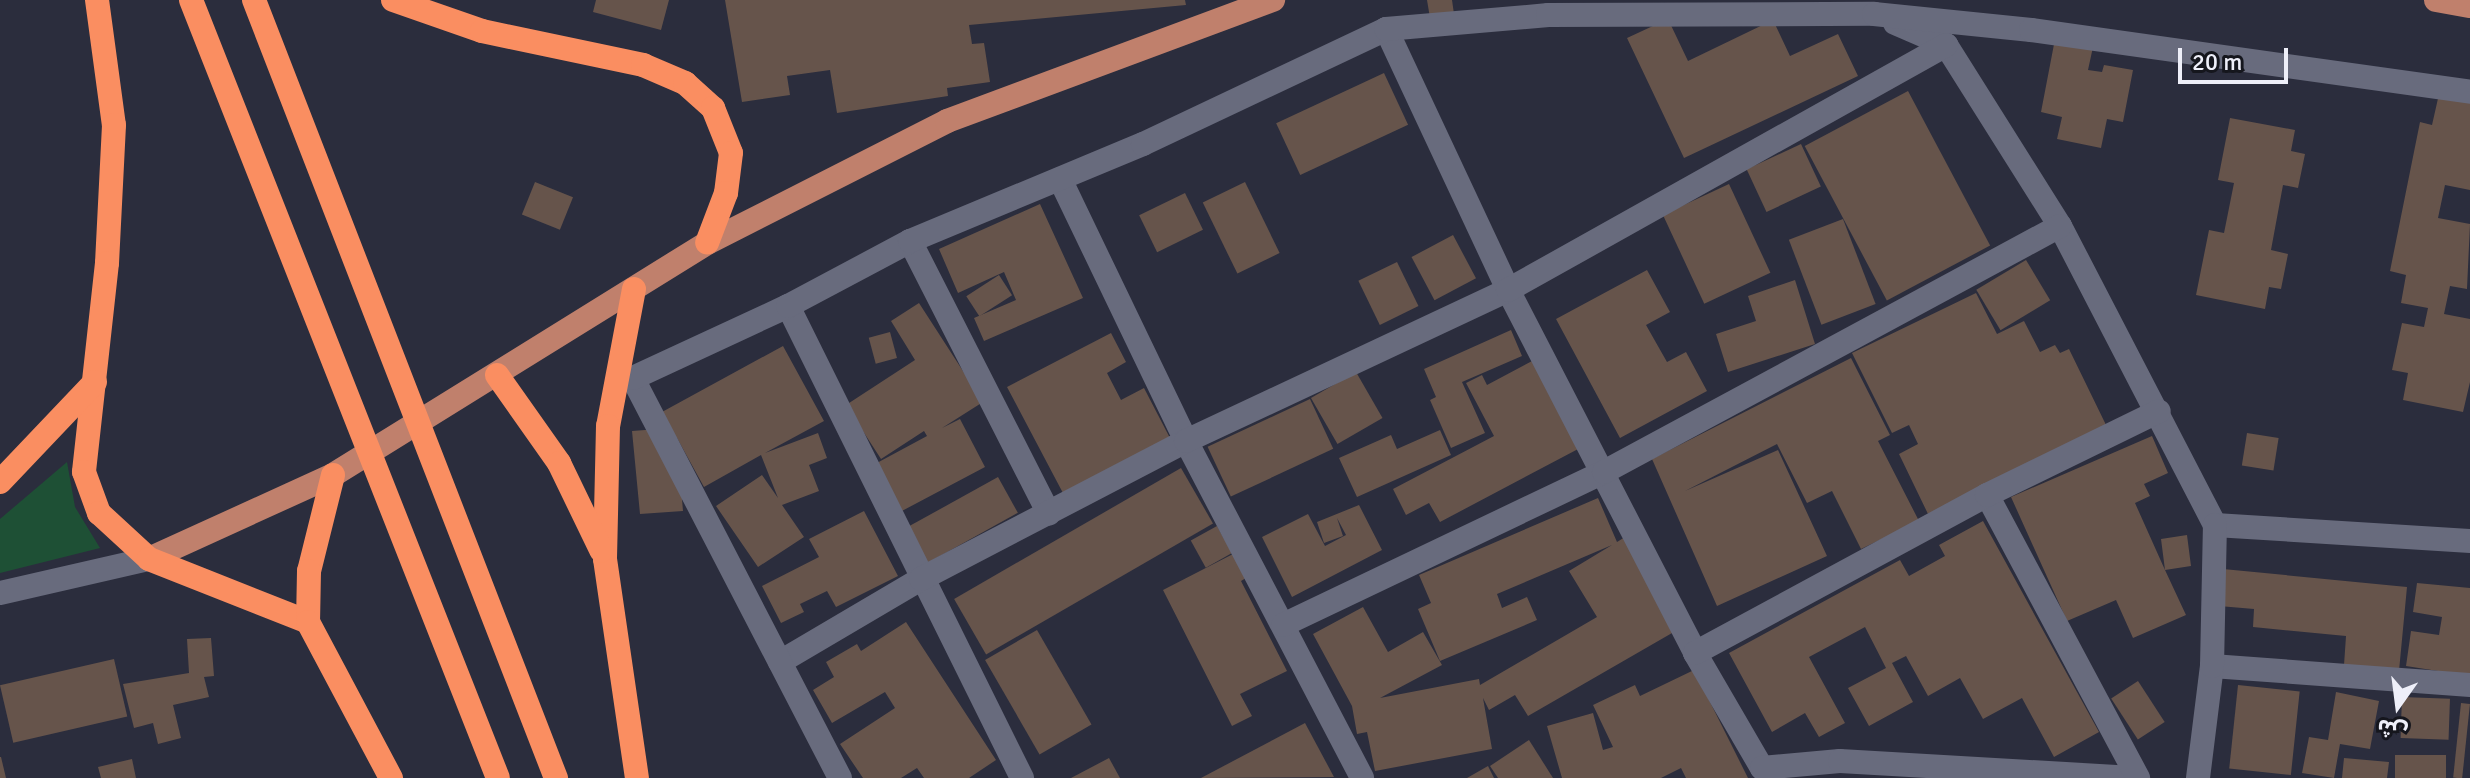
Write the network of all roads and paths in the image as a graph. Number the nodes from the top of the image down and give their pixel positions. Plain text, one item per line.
1 (97, 0) edge
2 (191, 0) edge
3 (254, 0) edge
4 (393, 0) edge
5 (1273, 0) edge
6 (2436, 0) edge
7 (2470, 6) edge
8 (1874, 14) junction
9 (1386, 29) junction
10 (1946, 45) junction
11 (2470, 92) edge
12 (1060, 179) junction
13 (2060, 226) junction
14 (910, 241) junction
15 (707, 243) junction
16 (634, 289) junction
17 (1508, 290) junction
18 (788, 306) junction
19 (497, 375) junction
20 (95, 382) junction
21 (2159, 411) junction
22 (1186, 441) junction
23 (1604, 472) junction
24 (333, 475) junction
25 (0, 482) edge
26 (1987, 495) junction
27 (1049, 514) junction
28 (2215, 525) junction
29 (2470, 541) edge
30 (149, 559) junction
31 (605, 559) junction
32 (921, 579) junction
33 (0, 593) edge
34 (308, 622) junction
35 (1283, 625) junction
36 (1695, 653) junction
37 (780, 662) junction
38 (2212, 666) junction
39 (2470, 685) edge
40 (1837, 769) edge
41 (391, 778) edge
42 (498, 778) edge
43 (556, 778) edge
44 (637, 778) edge
45 (840, 778) edge
46 (1022, 778) edge
47 (1362, 778) edge
48 (2138, 778) edge
49 (2198, 778) edge

1 - 20 highway
2 - 42 highway
3 - 43 highway
4 - 15 highway
5 - 15 main road
6 - 7 main road
8 - 9 street
8 - 10 street
8 - 11 street
9 - 12 street
9 - 17 street
10 - 13 street
10 - 17 street
12 - 14 street
12 - 22 street
13 - 21 street
13 - 23 street
14 - 18 street
14 - 27 street
15 - 16 main road
16 - 19 main road
16 - 31 highway
17 - 22 street
17 - 23 street
18 - 32 street
18 - 37 street
19 - 24 main road
19 - 31 highway
20 - 25 highway
20 - 30 highway
21 - 26 street
21 - 28 street
22 - 27 street
22 - 35 street
23 - 35 street
23 - 36 street
24 - 30 main road
24 - 34 highway
26 - 36 street
26 - 48 street
27 - 32 street
28 - 29 street
28 - 38 street
30 - 33 street
30 - 34 highway
31 - 44 highway
32 - 37 street
32 - 46 street
34 - 41 highway
35 - 47 street
36 - 40 street
37 - 45 street
38 - 39 street
38 - 49 street
40 - 48 street

